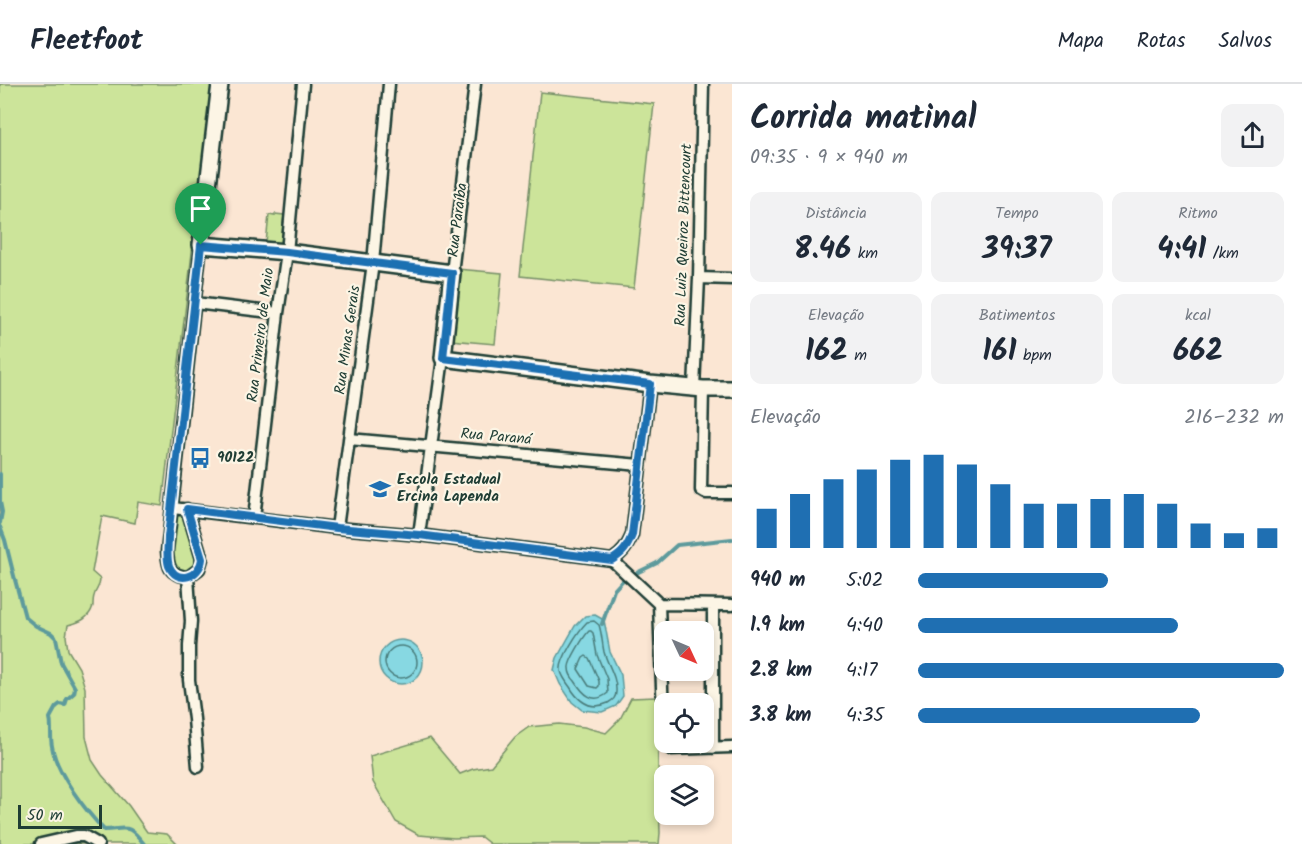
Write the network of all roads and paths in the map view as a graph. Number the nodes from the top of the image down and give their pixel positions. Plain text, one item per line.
1 (220, 84) edge
2 (303, 84) edge
3 (389, 84) edge
4 (475, 84) edge
5 (703, 84) edge
6 (201, 245) junction
7 (287, 252) junction
8 (373, 263) junction
9 (452, 273) junction
10 (699, 279) junction
11 (732, 279) edge
12 (195, 303) junction
13 (278, 313) junction
14 (443, 358) junction
15 (650, 384) junction
16 (699, 388) junction
17 (732, 389) edge
18 (350, 438) junction
19 (430, 446) junction
20 (640, 465) junction
21 (732, 493) edge
22 (173, 508) junction
23 (187, 509) junction
24 (254, 518) junction
25 (337, 528) junction
26 (419, 535) junction
27 (612, 560) junction
28 (188, 578) junction
29 (659, 604) junction
30 (713, 604) junction
31 (732, 605) edge
32 (662, 693) edge
33 (713, 693) edge
34 (732, 747) edge
35 (714, 748) edge
36 (198, 767) dead end
37 (41, 844) edge
38 (98, 844) edge

1 - 6 main road
2 - 7 street, Rua Primeiro de Maio
3 - 8 street, Rua Minas Gerais
4 - 9 street, Rua Paraíba
5 - 10 street, Rua Luiz Queiroz Bittencourt
6 - 7 main road
6 - 12 street
7 - 8 main road
7 - 13 street, Rua Primeiro de Maio
8 - 9 main road
8 - 18 street, Rua Minas Gerais
9 - 14 main road, Rua Paraíba
10 - 11 street
10 - 16 street, Rua Luiz Queiroz Bittencourt
12 - 13 street
12 - 22 street
13 - 24 street, Rua Primeiro de Maio
14 - 15 main road
14 - 19 street, Rua Paraíba
15 - 16 main road
15 - 20 street
16 - 17 main road
16 - 21 street, Rua Luiz Queiroz Bittencourt
18 - 19 street, Rua Paraná
18 - 25 street, Rua Minas Gerais
19 - 20 street, Rua Paraná
19 - 26 street, Rua Paraíba
20 - 27 street
22 - 23 street
22 - 28 street
23 - 24 street
23 - 28 street
24 - 25 street
25 - 26 street
26 - 27 street
27 - 29 street
28 - 36 street
29 - 30 street
29 - 32 street
30 - 31 street
30 - 33 street
34 - 35 street
37 - 38 street

